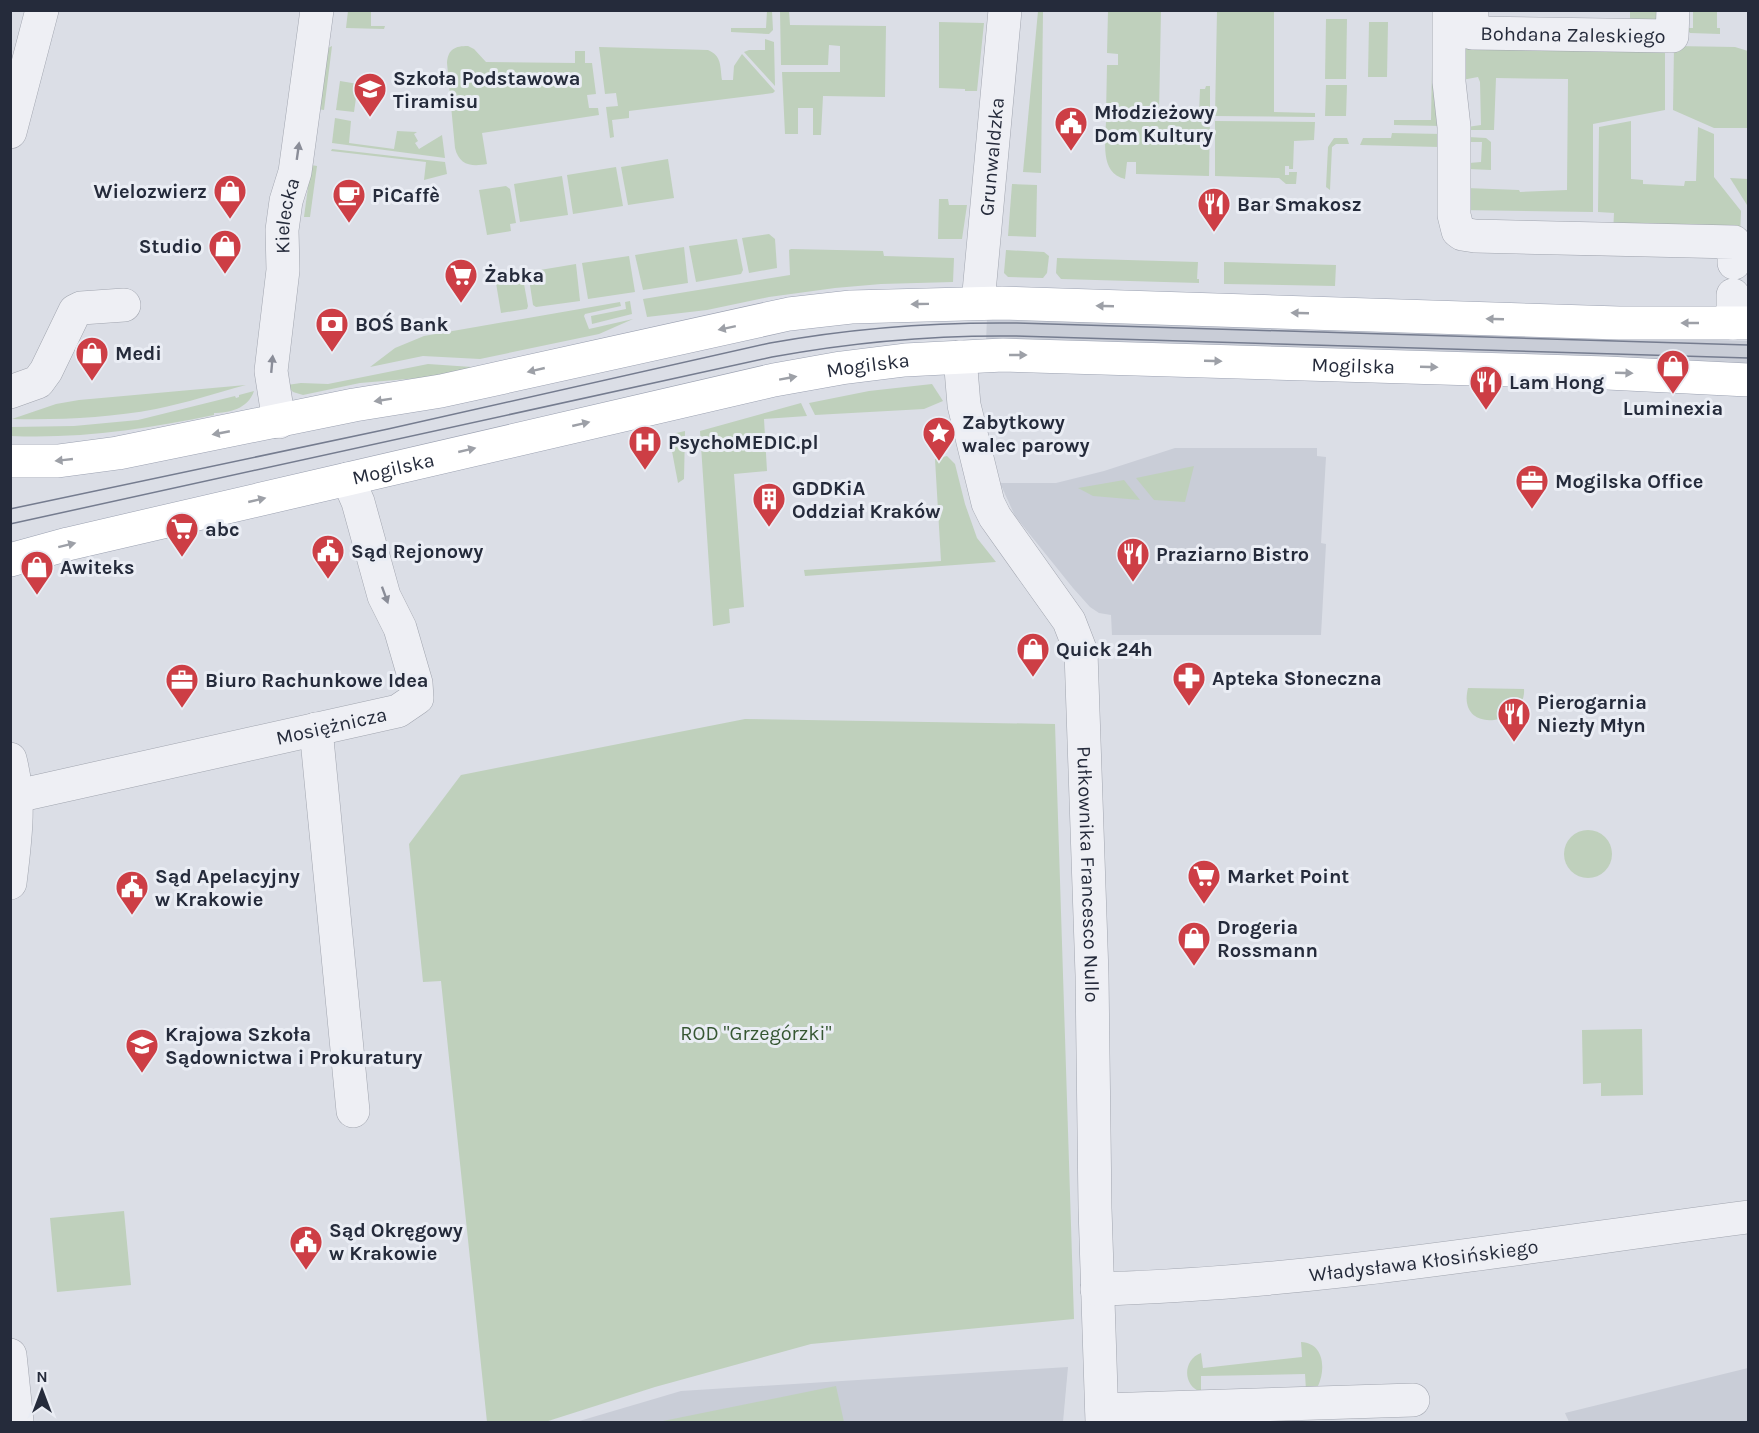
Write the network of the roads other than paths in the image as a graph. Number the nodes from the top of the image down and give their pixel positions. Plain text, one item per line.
1 (42, 10) edge
2 (316, 10) edge
3 (1005, 10) edge
4 (1449, 10) edge
5 (1472, 10) edge
6 (1672, 10) edge
7 (13, 114) edge
8 (1734, 263) dead end
9 (978, 303) junction
10 (124, 305) dead end
11 (1738, 313) edge
12 (960, 357) junction
13 (1749, 380) edge
14 (10, 392) edge
15 (279, 422) junction
16 (10, 461) edge
17 (348, 479) junction
18 (10, 560) edge
19 (316, 729) junction
20 (10, 759) edge
21 (17, 795) junction
22 (10, 883) edge
23 (353, 1111) dead end
24 (1749, 1217) edge
25 (1097, 1288) junction
26 (10, 1355) edge
27 (1413, 1400) dead end
28 (1306, 1413) edge
29 (1183, 1415) edge
30 (1102, 1416) edge
31 (17, 1422) edge

1 - 7 street
15 -> 2 street, Kielecka
3 - 9 street, Grunwaldzka
4 - 8 street
5 - 6 street, Bohdana Zaleskiego
11 -> 9 main road
9 -> 15 main road
10 - 14 street
12 -> 13 main road, Mogilska
17 -> 12 main road, Mogilska
12 - 25 street, Pułkownika Francesco Nullo
15 -> 16 main road
18 -> 17 main road, Mogilska
17 -> 19 street, Mosiężnicza
19 - 21 street, Mosiężnicza
19 - 23 street
20 - 21 street
21 - 22 street
24 - 25 street, Władysława Kłosińskiego
25 - 30 street, Pułkownika Francesco Nullo
26 - 31 street
27 - 28 street
28 - 29 street
29 - 30 street

